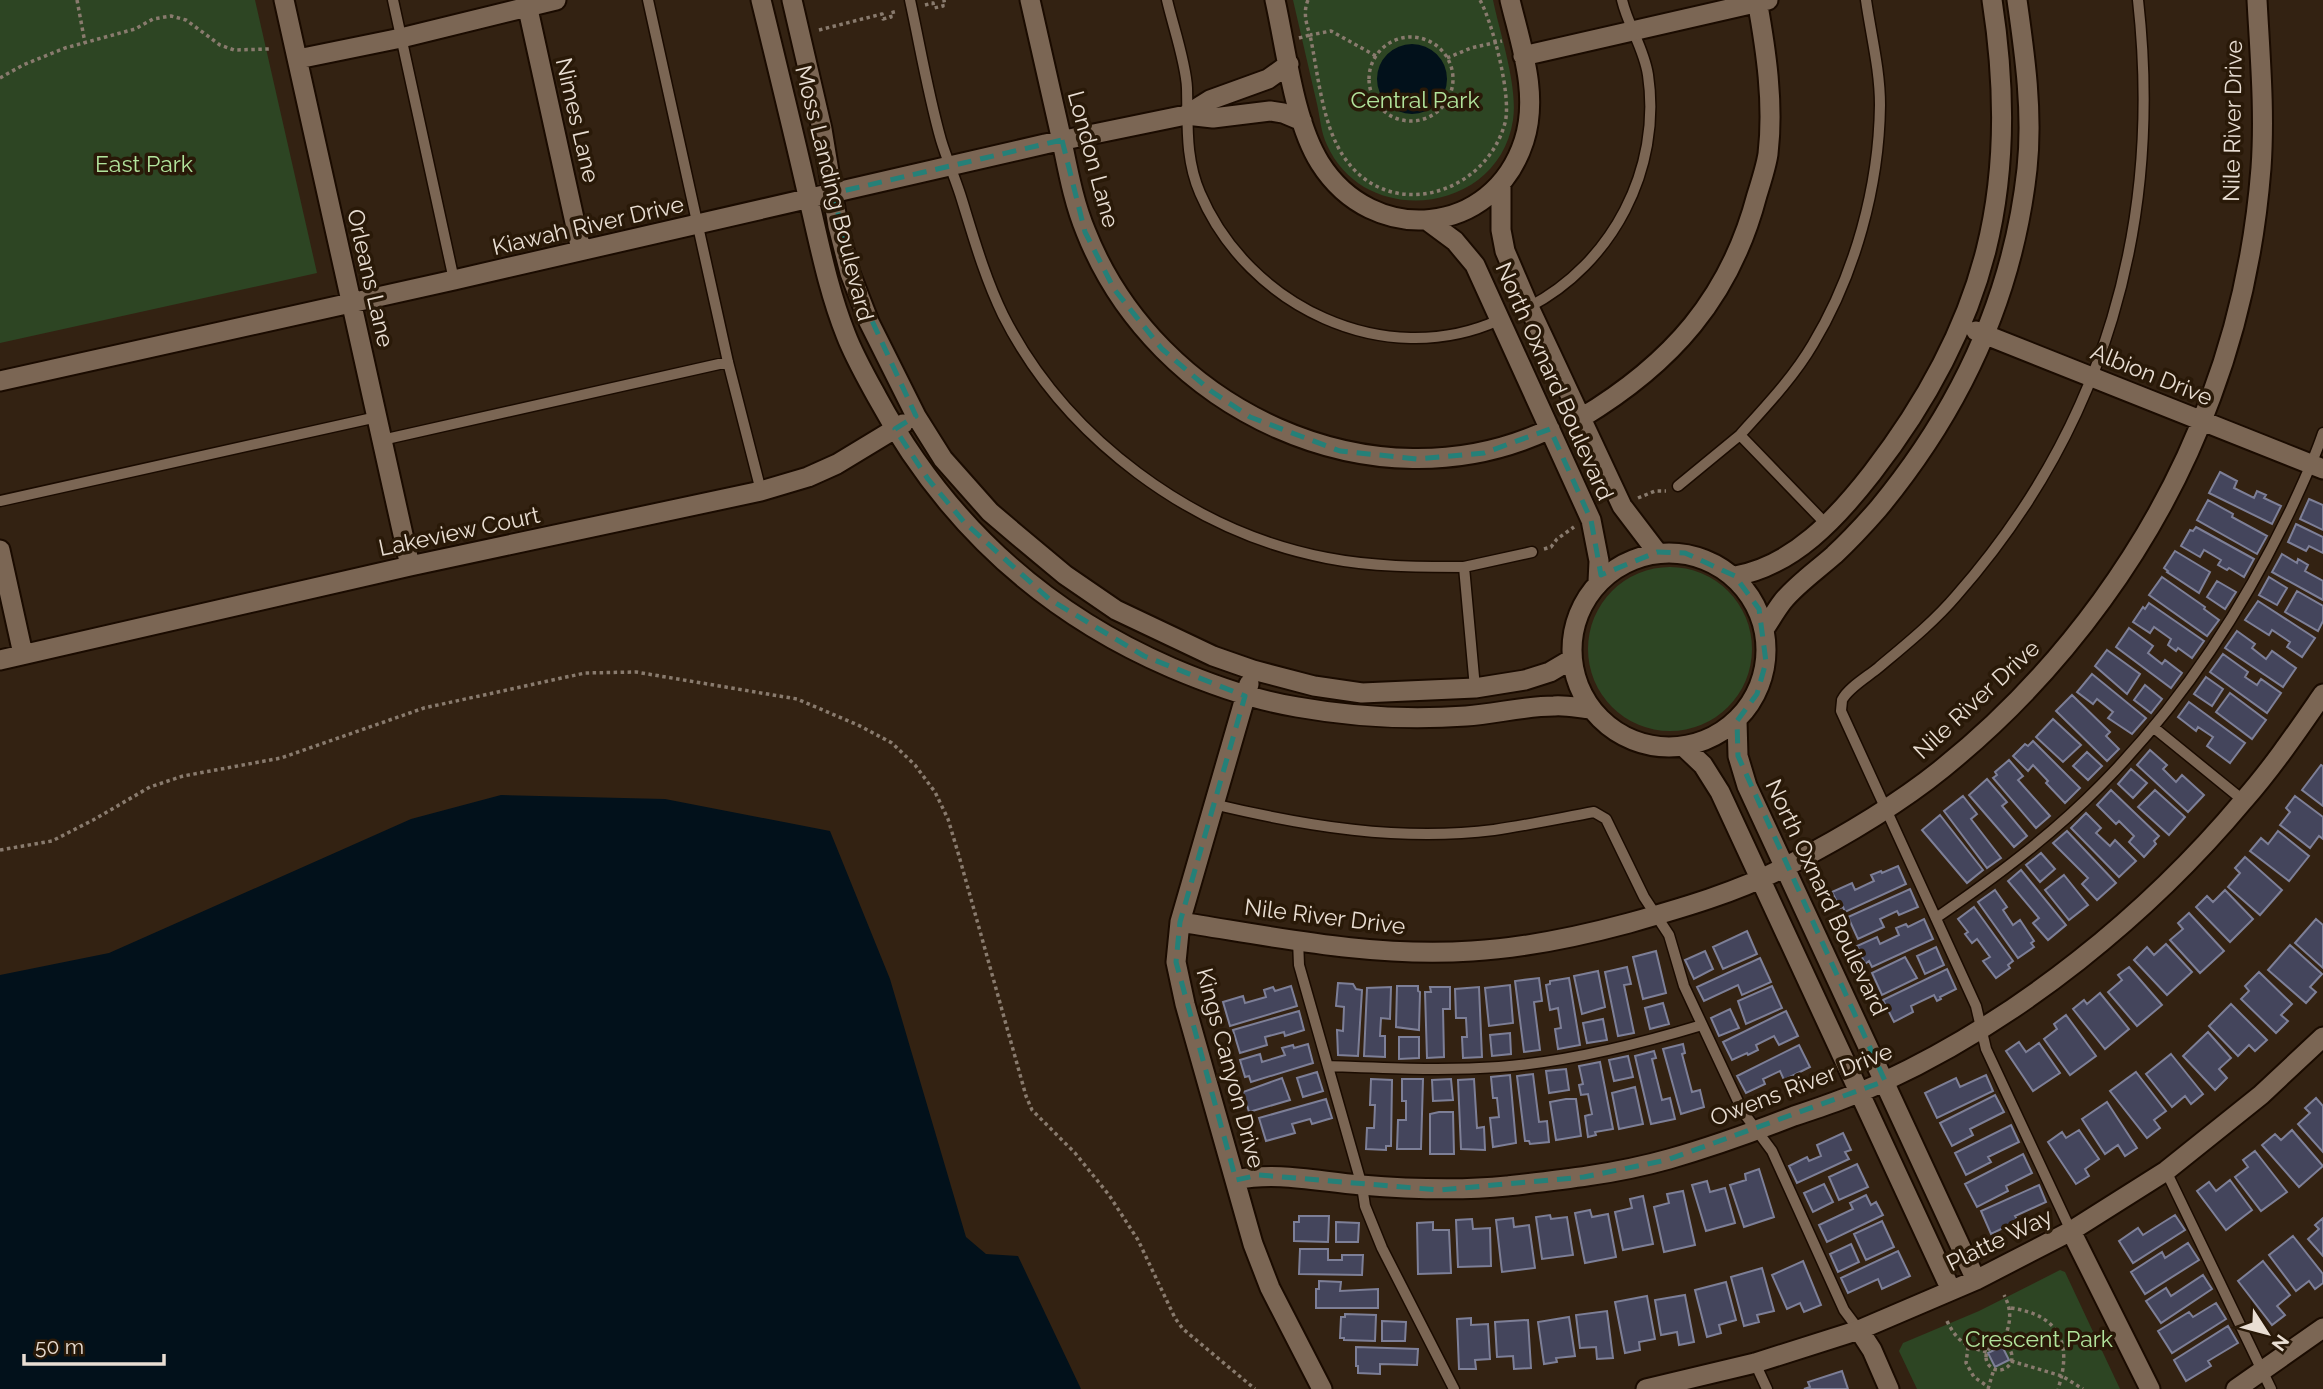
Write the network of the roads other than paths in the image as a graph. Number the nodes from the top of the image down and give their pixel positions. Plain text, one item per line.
1 (284, 0) edge
2 (393, 0) edge
3 (556, 0) edge
4 (648, 0) edge
5 (761, 0) edge
6 (792, 0) edge
7 (910, 0) edge
8 (1030, 0) edge
9 (1167, 0) edge
10 (1275, 0) edge
11 (1510, 0) edge
12 (1622, 0) edge
13 (1866, 0) edge
14 (1992, 0) edge
15 (2017, 0) edge
16 (2138, 0) edge
17 (2257, 0) edge
18 (1761, 1) edge
19 (527, 3) edge
20 (1633, 32) junction
21 (401, 38) junction
22 (1523, 56) junction
23 (298, 59) junction
24 (1289, 64) junction
25 (1186, 115) junction
26 (1301, 121) junction
27 (1062, 140) junction
28 (950, 166) junction
29 (1502, 184) junction
30 (834, 194) junction
31 (809, 200) junction
32 (1428, 221) junction
33 (698, 225) junction
34 (581, 250) junction
35 (454, 280) junction
36 (351, 303) junction
37 (1529, 307) junction
38 (1499, 320) junction
39 (1962, 326) junction
40 (1986, 334) junction
41 (728, 362) junction
42 (2094, 376) junction
43 (0, 382) edge
44 (916, 416) junction
45 (377, 417) junction
46 (1581, 418) junction
47 (2202, 420) junction
48 (895, 429) junction
49 (1550, 429) junction
50 (2323, 433) edge
51 (1740, 435) junction
52 (382, 440) junction
53 (2317, 466) edge
54 (1678, 486) road end
55 (761, 491) junction
56 (0, 501) edge
57 (1826, 524) junction
58 (0, 550) edge
59 (1657, 551) junction
60 (1531, 552) road end
61 (410, 566) junction
62 (1464, 566) junction
63 (1735, 576) junction
64 (1598, 582) junction
65 (1765, 628) junction
66 (23, 654) junction
67 (1572, 659) junction
68 (0, 660) edge
69 (1253, 670) junction
70 (1475, 688) junction
71 (2323, 694) edge
72 (1245, 696) junction
73 (1591, 709) junction
74 (1737, 721) junction
75 (2153, 727) junction
76 (1684, 747) junction
77 (2244, 801) junction
78 (1212, 804) junction
79 (1885, 808) junction
80 (1786, 867) junction
81 (1761, 878) junction
82 (1656, 915) junction
83 (1936, 918) junction
84 (1180, 922) junction
85 (1298, 940) junction
86 (1702, 1025) junction
87 (1982, 1028) junction
88 (2323, 1037) edge
89 (1328, 1066) junction
90 (1885, 1081) junction
91 (1860, 1093) junction
92 (1756, 1130) junction
93 (2166, 1171) junction
94 (1236, 1180) junction
95 (1362, 1186) junction
96 (2071, 1231) junction
97 (1976, 1280) junction
98 (1951, 1290) junction
99 (2323, 1328) edge
100 (1858, 1330) junction
101 (1755, 1363) junction
102 (2267, 1380) edge
103 (1322, 1389) edge
104 (1454, 1389) edge
105 (1646, 1389) edge
106 (1767, 1389) edge
107 (1889, 1389) edge
108 (2150, 1389) edge
109 (2236, 1389) edge

1 - 23 street, Orleans Lane
2 - 21 lane
3 - 19 street
4 - 33 lane
5 - 31 street, Moss Landing Boulevard
6 - 30 street, Moss Landing Boulevard
7 - 28 lane
8 - 27 street, London Lane
9 - 25 lane
10 - 24 street
11 - 22 street
12 - 20 lane
13 - 51 lane
14 - 39 street
15 - 40 street
16 - 42 lane
17 - 47 street, Nile River Drive
18 - 20 street
18 - 46 street
19 - 21 street
19 - 34 street, Nimes Lane
20 - 22 street
20 - 37 lane
21 - 23 street
21 - 35 lane
22 - 29 street
23 - 36 street, Orleans Lane
24 - 25 street, Kiawah River Drive
24 - 26 street
25 - 26 street, Kiawah River Drive
25 - 27 street, Kiawah River Drive
25 - 38 lane
26 - 32 street
27 - 28 street, Kiawah River Drive
27 - 49 street, London Lane
28 - 30 street, Kiawah River Drive
28 - 62 lane
29 - 32 street
29 - 37 street, North Oxnard Boulevard
30 - 31 street, Kiawah River Drive
30 - 44 street, Moss Landing Boulevard
31 - 33 street, Kiawah River Drive
31 - 48 street, Moss Landing Boulevard
32 - 38 street, North Oxnard Boulevard
33 - 34 street, Kiawah River Drive
33 - 41 lane
34 - 35 street, Kiawah River Drive
35 - 36 street, Kiawah River Drive
36 - 43 street, Kiawah River Drive
36 - 45 street, Orleans Lane
37 - 46 street, North Oxnard Boulevard
38 - 49 street, North Oxnard Boulevard
39 - 40 street, Albion Drive
39 - 57 street
40 - 42 street, Albion Drive
40 - 65 street
41 - 52 lane
41 - 55 lane
42 - 47 street, Albion Drive
42 - 79 lane
44 - 48 street, Lakeview Court
44 - 69 street, Moss Landing Boulevard
45 - 52 street, Orleans Lane
45 - 56 lane
46 - 59 street, North Oxnard Boulevard
47 - 53 street, Albion Drive
47 - 79 street, Nile River Drive
48 - 55 street, Lakeview Court
48 - 72 street, Moss Landing Boulevard
49 - 64 street, North Oxnard Boulevard
50 - 53 lane
51 - 54 lane
51 - 57 lane
52 - 61 street, Orleans Lane
53 - 75 lane
55 - 61 street, Lakeview Court
57 - 63 street
58 - 66 street
59 - 63 street
59 - 64 street
60 - 62 lane
61 - 66 street, Lakeview Court
62 - 70 lane
63 - 65 street
64 - 67 street
65 - 74 street
66 - 68 street, Lakeview Court
67 - 70 street, Moss Landing Boulevard
67 - 73 street
69 - 70 street, Moss Landing Boulevard
69 - 72 street, Kings Canyon Drive
71 - 77 street, Owens River Drive
72 - 73 street, Moss Landing Boulevard
72 - 78 street, Kings Canyon Drive
73 - 76 street
74 - 76 street
74 - 80 street, North Oxnard Boulevard
75 - 77 lane
75 - 83 lane
76 - 81 street
77 - 87 street, Owens River Drive
78 - 82 lane
78 - 84 street, Kings Canyon Drive
79 - 80 street, Nile River Drive
79 - 83 lane
80 - 81 street, Nile River Drive
80 - 90 street, North Oxnard Boulevard
81 - 82 street, Nile River Drive
81 - 91 street
82 - 85 street, Nile River Drive
82 - 86 lane
83 - 87 lane
84 - 85 street, Nile River Drive
84 - 94 street, Kings Canyon Drive
85 - 89 lane
86 - 89 lane
86 - 92 lane
87 - 90 street, Owens River Drive
87 - 96 lane
88 - 93 street, Platte Way
89 - 95 lane
90 - 91 street, Owens River Drive
90 - 97 street, North Oxnard Boulevard
91 - 92 street, Owens River Drive
91 - 98 street
92 - 95 street, Owens River Drive
92 - 100 lane
93 - 96 street, Platte Way
93 - 102 lane
94 - 95 street, Owens River Drive
94 - 103 street, Kings Canyon Drive
95 - 104 lane
96 - 97 street, Platte Way
96 - 108 street
97 - 98 street, Platte Way
98 - 100 street, Platte Way
99 - 102 street
100 - 101 street, Platte Way
100 - 107 street
101 - 105 street, Platte Way
101 - 106 lane
102 - 109 street

